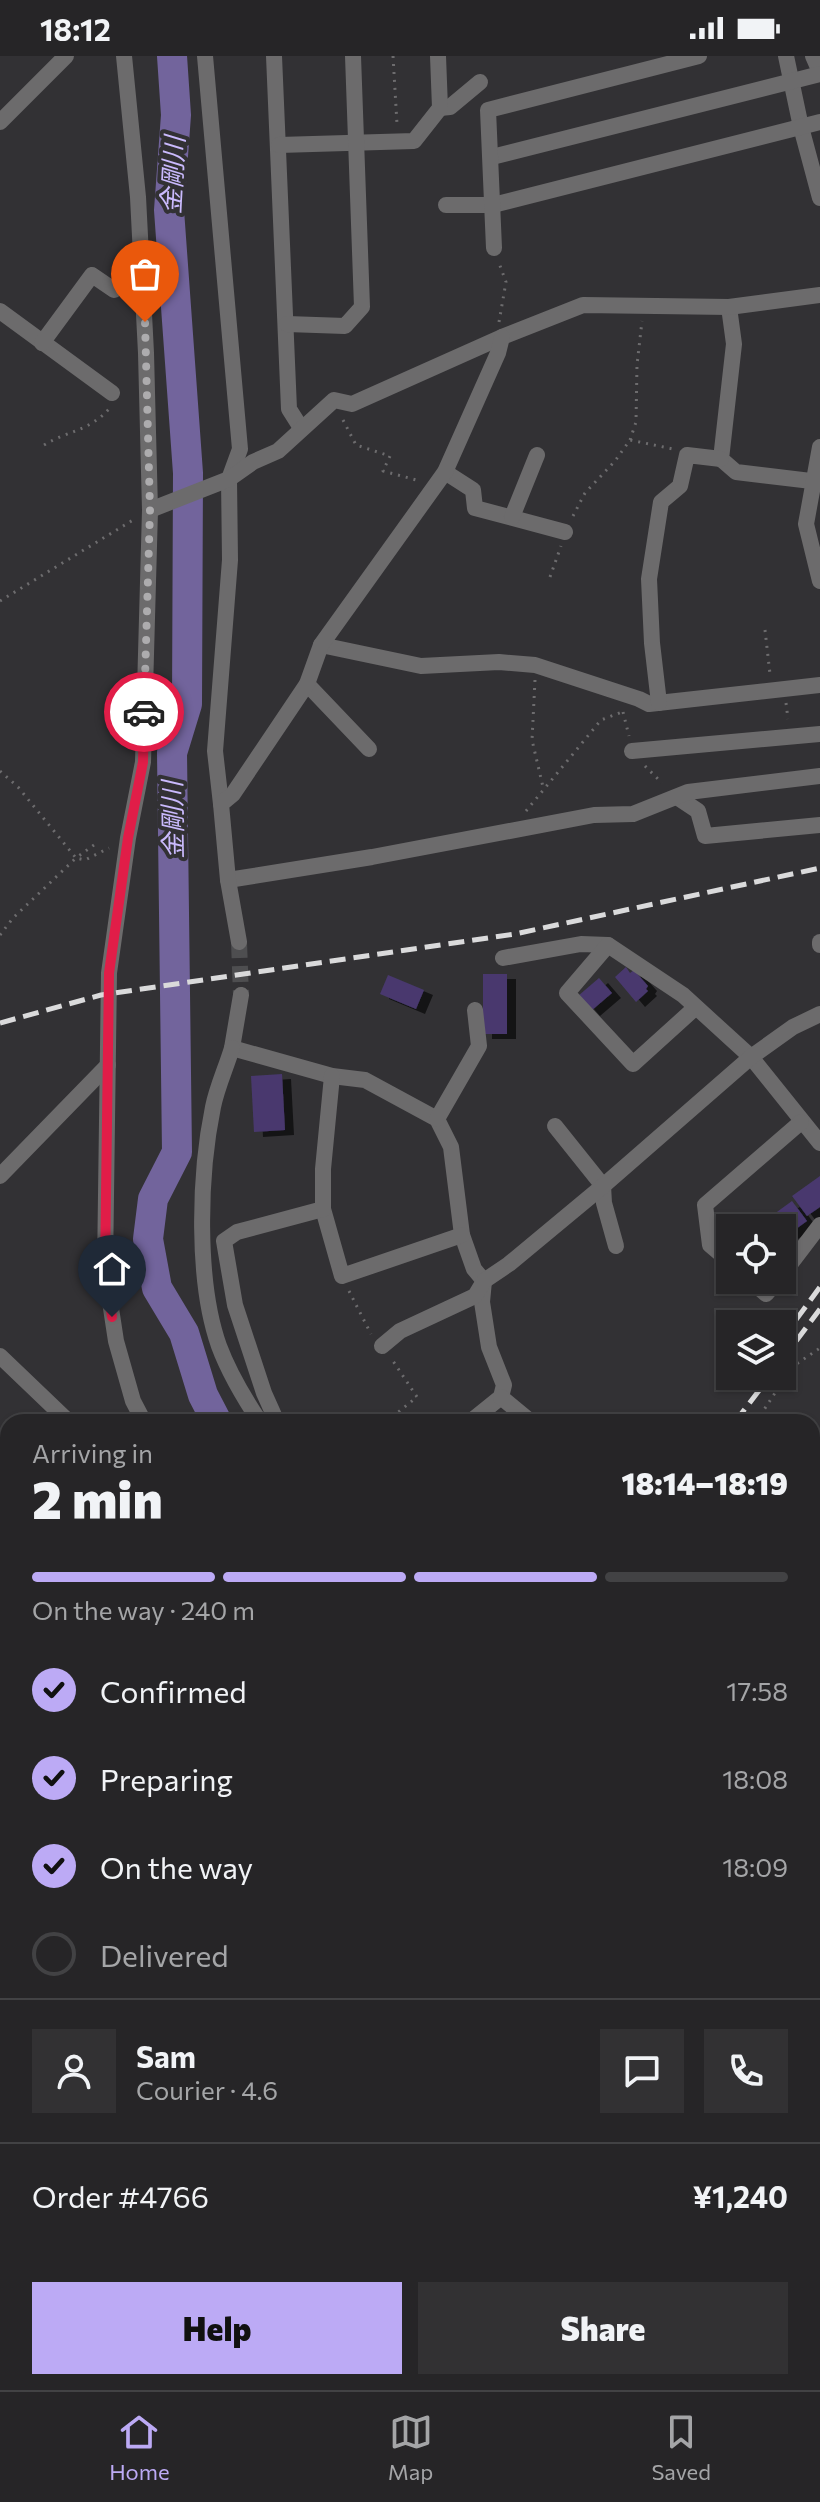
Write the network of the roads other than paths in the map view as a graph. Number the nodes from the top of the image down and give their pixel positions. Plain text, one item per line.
1 (66, 56) edge
2 (124, 56) edge
3 (205, 56) edge
4 (274, 56) edge
5 (353, 56) edge
6 (438, 56) edge
7 (699, 56) edge
8 (786, 56) edge
9 (813, 56) edge
10 (820, 73) edge
11 (480, 82) dead end
12 (792, 82) junction
13 (440, 108) junction
14 (0, 122) edge
15 (820, 122) edge
16 (801, 127) junction
17 (356, 143) junction
18 (279, 145) junction
19 (492, 157) junction
20 (820, 198) edge
21 (446, 205) dead end
22 (493, 205) junction
23 (494, 248) road end
24 (114, 290) dead end
25 (820, 295) edge
26 (729, 307) junction
27 (0, 311) edge
28 (287, 324) junction
29 (502, 337) junction
30 (42, 343) junction
31 (112, 393) dead end
32 (301, 428) junction
33 (820, 447) edge
34 (537, 455) dead end
35 (721, 459) junction
36 (229, 479) junction
37 (440, 479) junction
38 (818, 482) edge
39 (150, 510) junction
40 (512, 517) junction
41 (565, 532) road end
42 (820, 581) edge
43 (321, 645) junction
44 (307, 684) junction
45 (820, 685) edge
46 (654, 704) junction
47 (820, 734) edge
48 (369, 749) dead end
49 (632, 751) dead end
50 (820, 776) edge
51 (677, 797) junction
52 (221, 804) junction
53 (820, 825) edge
54 (228, 880) junction
55 (239, 942) tunnel mouth
56 (608, 945) junction
57 (503, 958) dead end
58 (241, 995) tunnel mouth
59 (696, 1007) junction
60 (475, 1010) dead end
61 (820, 1014) edge
62 (232, 1048) junction
63 (751, 1057) junction
64 (108, 1065) junction
65 (332, 1076) junction
66 (437, 1119) junction
67 (801, 1122) junction
68 (555, 1126) dead end
69 (820, 1143) edge
70 (0, 1176) edge
71 (603, 1186) junction
72 (323, 1209) junction
73 (820, 1225) edge
74 (462, 1235) junction
75 (616, 1246) dead end
76 (716, 1250) edge
77 (796, 1257) edge
78 (484, 1281) junction
79 (382, 1346) dead end
80 (0, 1356) edge
81 (501, 1397) junction
82 (61, 1414) edge
83 (140, 1414) edge
84 (255, 1414) edge
85 (273, 1414) edge
86 (480, 1414) edge
87 (521, 1414) edge

1 - 14 street
2 - 39 street
3 - 36 street
4 - 18 street
5 - 17 street
6 - 13 street
7 - 19 street
8 - 12 street
9 - 10 street
10 - 12 street
11 - 13 street
12 - 16 street
12 - 19 street
13 - 17 street
15 - 16 street
16 - 20 street
16 - 22 street
17 - 18 street
17 - 28 street
18 - 28 street
19 - 22 street
21 - 22 street
22 - 23 street
24 - 30 street
25 - 26 street
26 - 29 street
26 - 35 street
27 - 30 street
28 - 32 street
29 - 32 street
29 - 37 street
30 - 31 street
32 - 36 street
33 - 38 street
34 - 40 street
35 - 38 street
35 - 46 street
36 - 39 street
36 - 52 street
37 - 40 street
37 - 43 street
38 - 42 street
39 - 64 street
40 - 41 street
43 - 44 street
43 - 46 street
44 - 48 street
44 - 52 street
45 - 46 street
47 - 49 street
50 - 51 street
51 - 53 street
51 - 54 street
52 - 54 street
54 - 55 street
56 - 57 street
56 - 59 street
56 - 59 street
58 - 62 street
59 - 63 street
60 - 66 street
61 - 63 street
62 - 65 street
62 - 84 street
63 - 67 street
63 - 71 street
64 - 70 street
64 - 83 street
65 - 66 street
65 - 72 street
66 - 74 street
67 - 69 street
67 - 76 street
68 - 71 street
71 - 75 street
71 - 78 street
72 - 74 street
72 - 85 street
73 - 77 street
74 - 78 street
78 - 79 street
78 - 81 street
80 - 82 street
81 - 86 street
81 - 87 street

